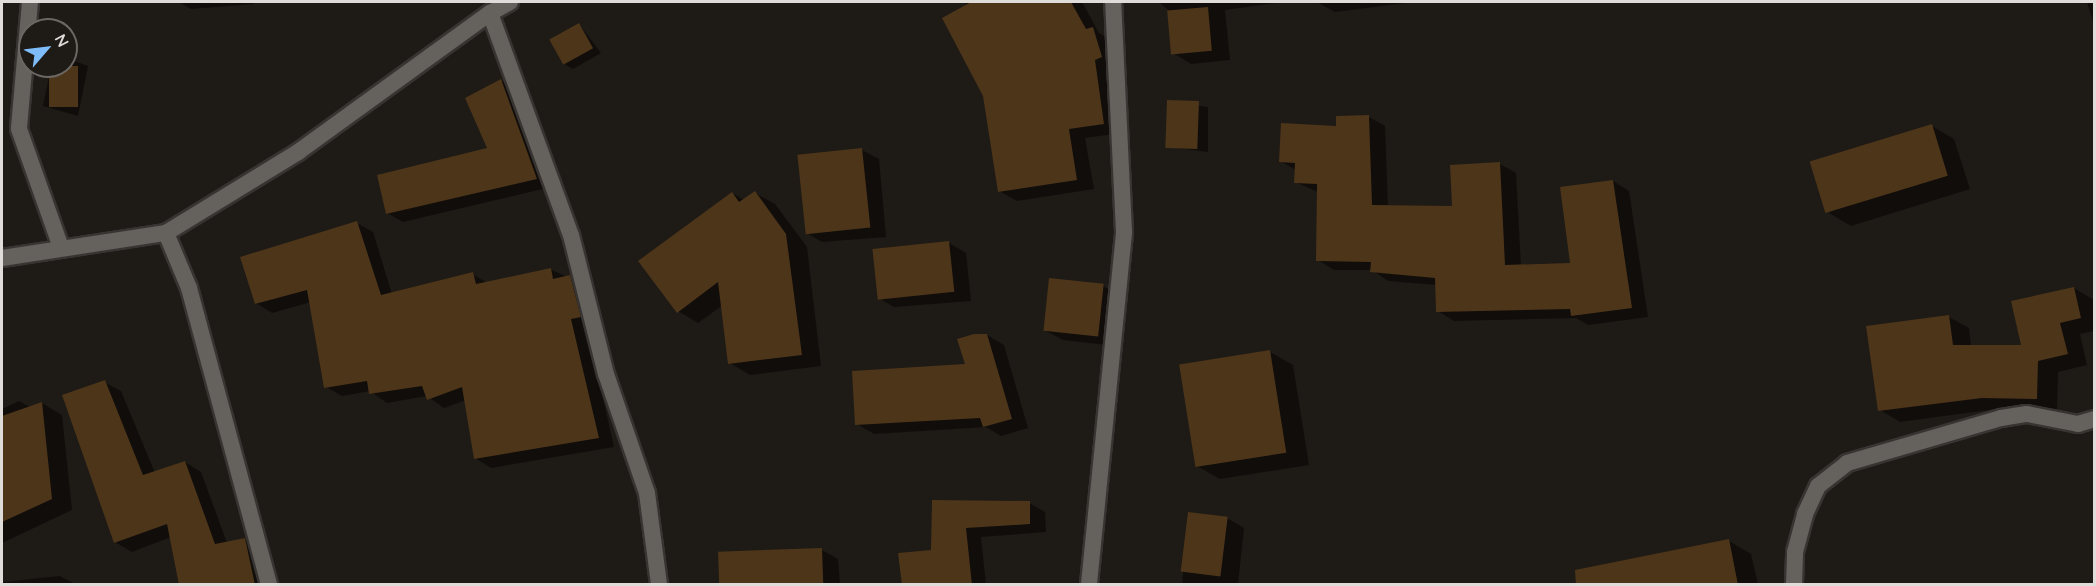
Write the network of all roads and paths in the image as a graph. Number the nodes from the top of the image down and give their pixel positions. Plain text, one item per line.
1 (30, 2) edge
2 (510, 2) edge
3 (1113, 2) edge
4 (490, 13) junction
5 (166, 233) junction
6 (60, 245) junction
7 (2, 258) edge
8 (2094, 419) edge
9 (269, 585) edge
10 (659, 585) edge
11 (1089, 585) edge
12 (1794, 585) edge

1 - 6 street
2 - 4 street
3 - 11 street
4 - 5 street
4 - 10 street
5 - 6 street
5 - 9 street
6 - 7 street
8 - 12 street

